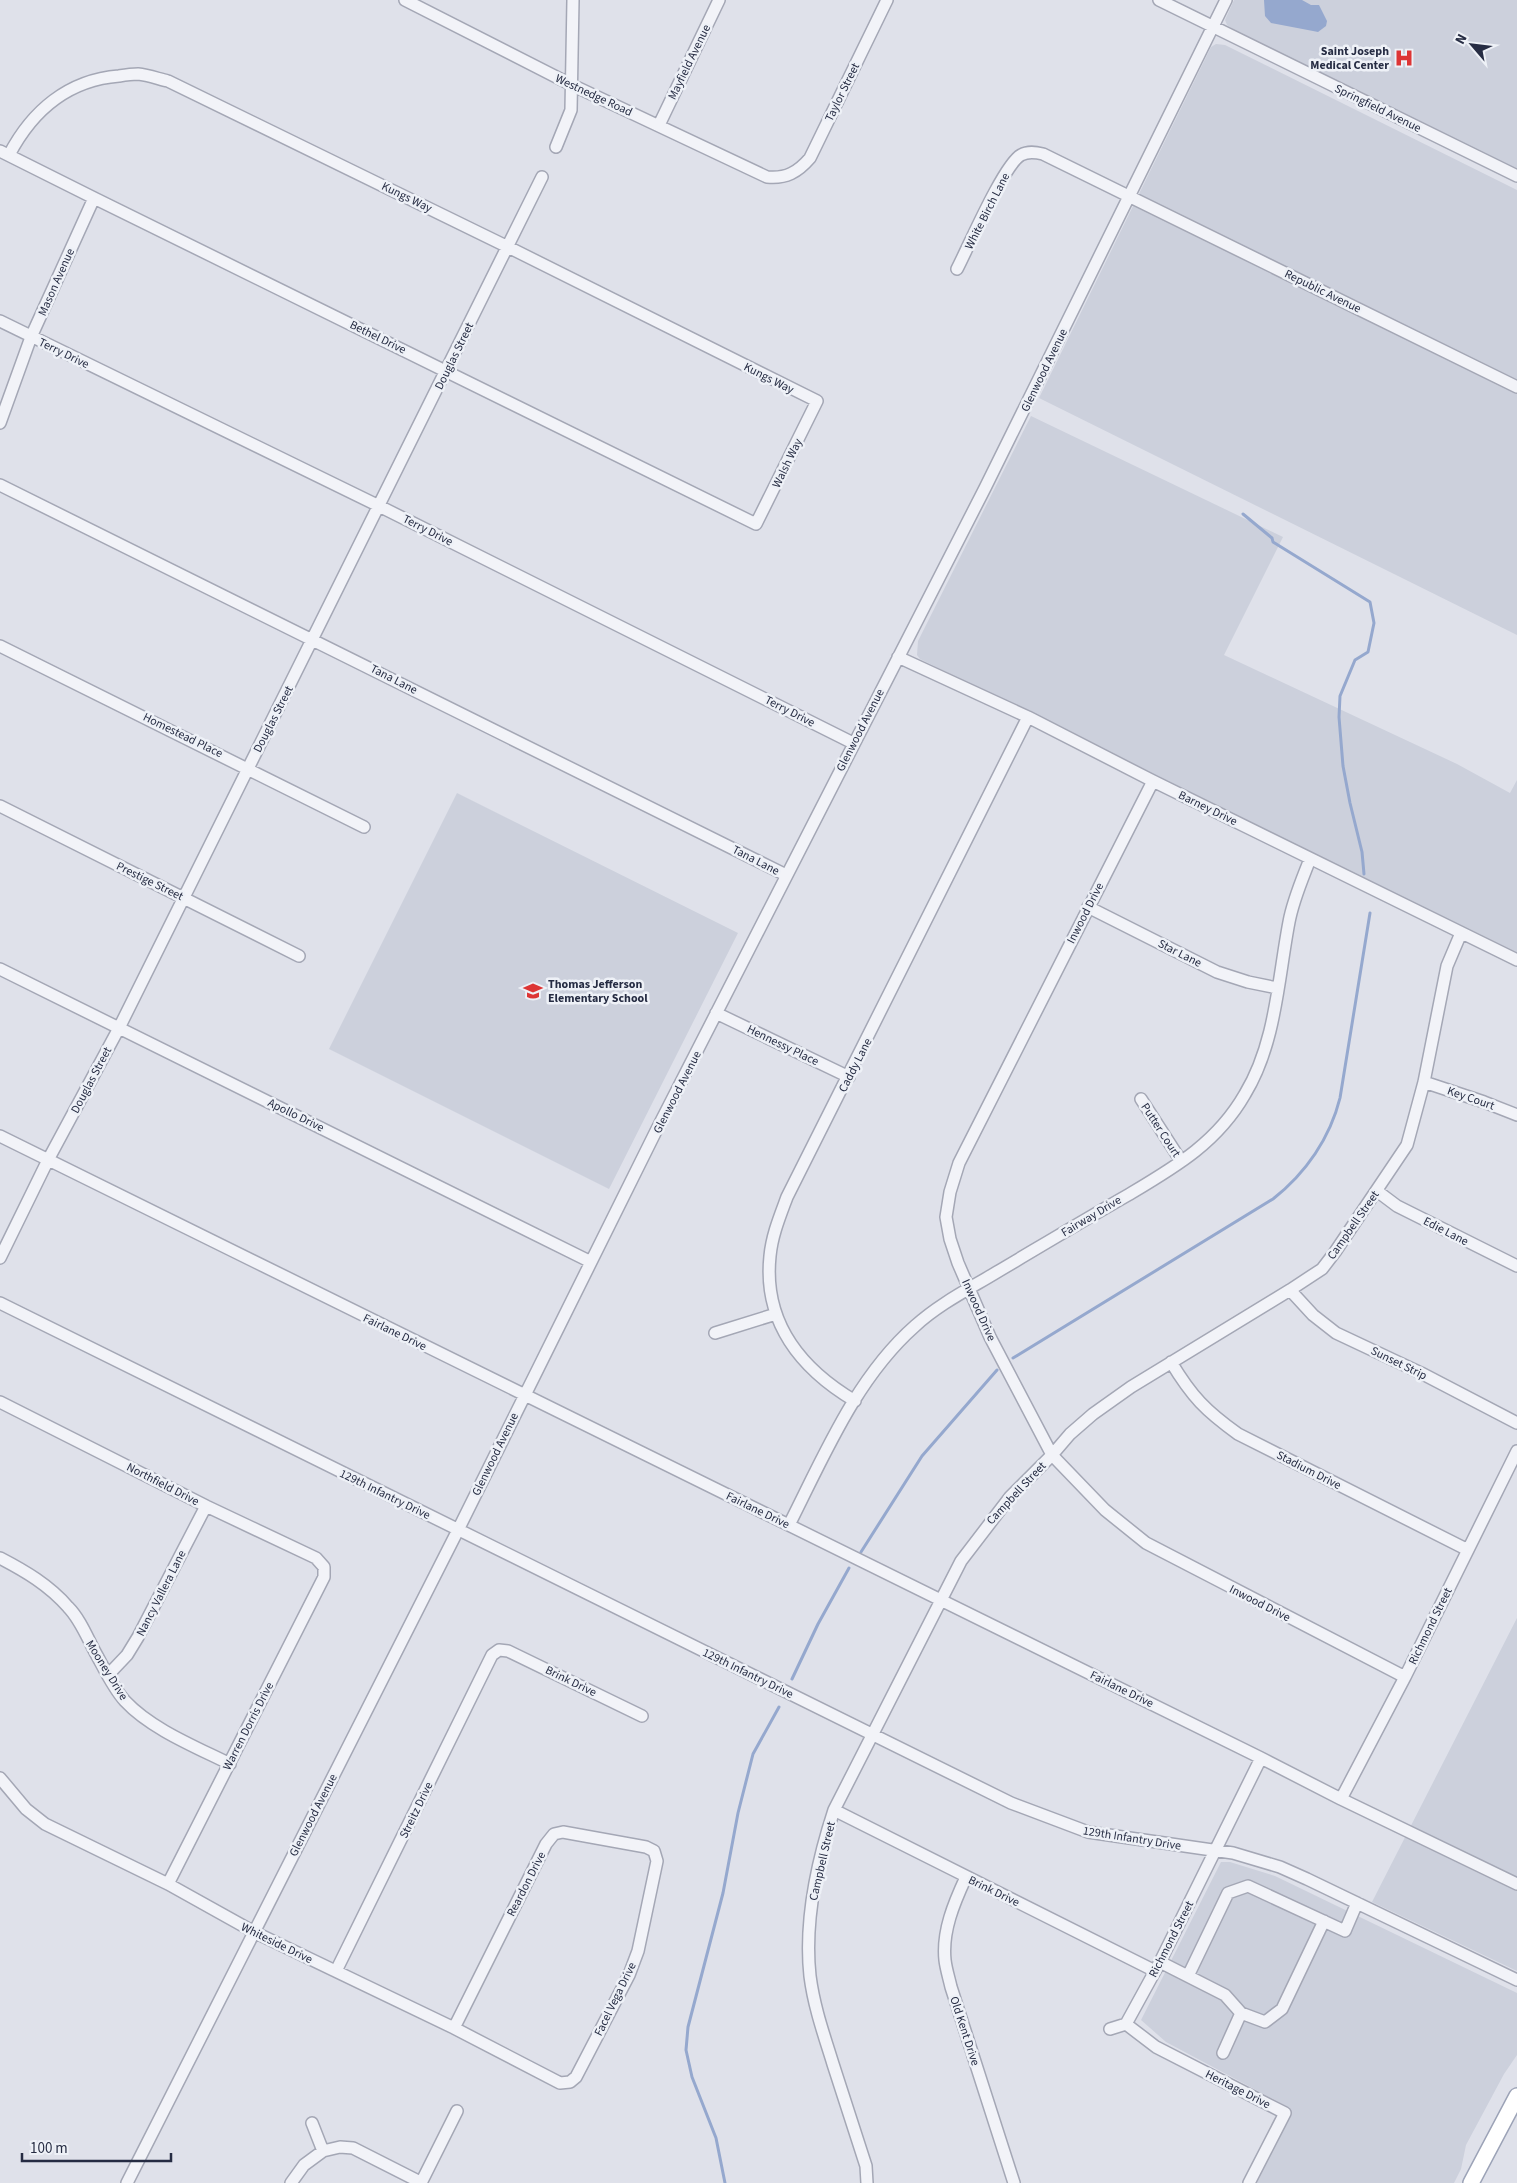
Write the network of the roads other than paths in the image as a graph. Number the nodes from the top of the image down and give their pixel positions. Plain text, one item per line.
1 (404, 0) edge
2 (573, 0) edge
3 (720, 0) edge
4 (887, 0) edge
5 (1159, 0) edge
6 (1226, 0) edge
7 (1213, 27) junction
8 (572, 85) junction
9 (659, 125) junction
10 (556, 147) dead end
11 (5, 153) edge
12 (788, 176) joint
13 (1517, 176) edge
14 (542, 177) dead end
15 (1129, 195) junction
16 (94, 198) junction
17 (508, 247) junction
18 (957, 269) dead end
19 (0, 321) edge
20 (31, 337) junction
21 (446, 371) junction
22 (1517, 387) edge
23 (817, 401) joint
24 (0, 423) edge
25 (0, 485) edge
26 (379, 506) junction
27 (756, 524) joint
28 (314, 639) junction
29 (0, 646) edge
30 (898, 657) junction
31 (1028, 717) junction
32 (853, 743) junction
33 (248, 768) junction
34 (1153, 781) junction
35 (0, 806) edge
36 (364, 827) dead end
37 (1310, 858) junction
38 (786, 875) junction
39 (183, 898) junction
40 (1088, 907) junction
41 (1461, 933) junction
42 (299, 956) dead end
43 (1517, 960) edge
44 (0, 969) edge
45 (1277, 988) junction
46 (716, 1013) junction
47 (119, 1028) junction
48 (849, 1077) junction
49 (1424, 1082) junction
50 (1142, 1099) dead end
51 (1517, 1116) edge
52 (0, 1136) edge
53 (48, 1160) junction
54 (1181, 1161) junction
55 (1377, 1191) junction
56 (0, 1258) edge
57 (591, 1262) junction
58 (1517, 1266) edge
59 (970, 1288) junction
60 (1290, 1290) junction
61 (0, 1303) edge
62 (776, 1314) junction
63 (715, 1333) dead end
64 (1171, 1362) junction
65 (524, 1395) junction
66 (855, 1401) junction
67 (0, 1402) edge
68 (1517, 1423) edge
69 (1517, 1451) edge
70 (1052, 1455) junction
71 (206, 1506) junction
72 (789, 1525) junction
73 (458, 1530) junction
74 (1468, 1550) junction
75 (0, 1558) edge
76 (324, 1567) joint
77 (941, 1601) junction
78 (499, 1650) joint
79 (108, 1675) junction
80 (1405, 1677) junction
81 (642, 1716) dead end
82 (872, 1735) junction
83 (1261, 1758) junction
84 (230, 1764) junction
85 (0, 1778) edge
86 (1341, 1799) junction
87 (834, 1810) junction
88 (1216, 1850) junction
89 (654, 1851) joint
90 (966, 1877) junction
91 (168, 1884) junction
92 (1517, 1884) edge
93 (1357, 1903) junction
94 (1324, 1921) junction
95 (254, 1932) junction
96 (1158, 1966) junction
97 (336, 1971) junction
98 (1188, 1976) junction
99 (1517, 1980) edge
100 (1241, 2013) junction
101 (1126, 2024) junction
102 (454, 2028) junction
103 (1110, 2030) dead end
104 (1223, 2053) dead end
105 (570, 2082) joint
106 (1517, 2096) edge
107 (456, 2111) dead end
108 (312, 2123) dead end
109 (323, 2152) junction
110 (127, 2183) edge
111 (291, 2183) edge
112 (422, 2183) edge
113 (867, 2183) edge
114 (1014, 2183) edge
115 (1250, 2183) edge
116 (1471, 2183) edge

1 - 8 street, Westnedge Road
2 - 8 street
3 - 9 street, Mayfield Avenue
4 - 12 street, Taylor Street
5 - 7 street, Springfield Avenue
6 - 7 street, Glenwood Avenue
7 - 13 street, Springfield Avenue
7 - 15 street, Glenwood Avenue
8 - 9 street, Westnedge Road
8 - 10 street
9 - 12 street, Westnedge Road
11 - 16 street, Bethel Drive
11 - 17 street, Kungs Way
14 - 17 street, Douglas Street
15 - 18 street, White Birch Lane
15 - 22 street, Republic Avenue
15 - 30 street, Glenwood Avenue
16 - 20 street, Mason Avenue
16 - 21 street, Bethel Drive
17 - 21 street, Douglas Street
17 - 23 street, Kungs Way
19 - 20 street, Terry Drive
20 - 24 street, Mason Avenue
20 - 26 street, Terry Drive
21 - 26 street, Douglas Street
21 - 27 street, Bethel Drive
23 - 27 street, Walsh Way
25 - 28 street, Tana Lane
26 - 28 street, Douglas Street
26 - 32 street, Terry Drive
28 - 33 street, Douglas Street
28 - 38 street, Tana Lane
29 - 33 street, Homestead Place
30 - 31 street, Barney Drive
30 - 32 street, Glenwood Avenue
31 - 34 street, Barney Drive
31 - 48 street, Caddy Lane
32 - 38 street, Glenwood Avenue
33 - 36 street, Homestead Place
33 - 39 street, Douglas Street
34 - 37 street, Barney Drive
34 - 40 street, Inwood Drive
35 - 39 street, Prestige Street
37 - 41 street, Barney Drive
37 - 45 street, Fairway Drive
38 - 46 street, Glenwood Avenue
39 - 42 street, Prestige Street
39 - 47 street, Douglas Street
40 - 45 street, Star Lane
40 - 59 street, Inwood Drive
41 - 43 street, Barney Drive
41 - 49 street, Campbell Street
44 - 47 street, Apollo Drive
45 - 54 street, Fairway Drive
46 - 48 street, Hennessy Place
46 - 57 street, Glenwood Avenue
47 - 53 street, Douglas Street
47 - 57 street, Apollo Drive
48 - 62 street, Caddy Lane
49 - 51 street, Key Court
49 - 55 street, Campbell Street
50 - 54 street, Putter Court
52 - 53 street, Fairlane Drive
53 - 56 street, Douglas Street
53 - 65 street, Fairlane Drive
54 - 59 street, Fairway Drive
55 - 58 street, Edie Lane
55 - 60 street, Campbell Street
57 - 65 street, Glenwood Avenue
59 - 66 street, Fairway Drive
59 - 70 street, Inwood Drive
60 - 64 street, Campbell Street
60 - 68 street, Sunset Strip
61 - 73 street, 129th Infantry Drive
62 - 63 street
62 - 66 street, Caddy Lane
64 - 70 street, Campbell Street
64 - 74 street, Stadium Drive
65 - 72 street, Fairlane Drive
65 - 73 street, Glenwood Avenue
66 - 72 street, Fairway Drive
67 - 71 street, Northfield Drive
69 - 74 street, Richmond Street
70 - 77 street, Campbell Street
70 - 80 street, Inwood Drive
71 - 76 street, Northfield Drive
71 - 79 street, Nancy Vallera Lane
72 - 77 street, Fairlane Drive
73 - 82 street, 129th Infantry Drive
73 - 95 street, Glenwood Avenue
74 - 80 street, Richmond Street
75 - 79 street, Mooney Drive
76 - 84 street, Warren Dorris Drive
77 - 82 street, Campbell Street
77 - 83 street, Fairlane Drive
78 - 81 street, Brink Drive
78 - 97 street, Streitz Drive
79 - 84 street, Mooney Drive
80 - 86 street, Richmond Street
82 - 87 street, Campbell Street
82 - 88 street, 129th Infantry Drive
83 - 86 street, Fairlane Drive
83 - 88 street, Richmond Street
84 - 91 street, Warren Dorris Drive
85 - 91 street, Whiteside Drive
86 - 92 street, Fairlane Drive
87 - 90 street, Brink Drive
87 - 113 street, Campbell Street
88 - 93 street, 129th Infantry Drive
88 - 96 street, Richmond Street
89 - 102 street, Reardon Drive
89 - 105 street, Facel Vega Drive
90 - 96 street, Brink Drive
90 - 114 street, Old Kent Drive
91 - 95 street, Whiteside Drive
93 - 94 street
93 - 99 street, 129th Infantry Drive
94 - 98 street
94 - 100 street
95 - 97 street, Whiteside Drive
95 - 110 street, Glenwood Avenue
96 - 98 street, Brink Drive
96 - 101 street, Richmond Street
97 - 102 street, Whiteside Drive
98 - 100 street, Brink Drive
100 - 104 street
101 - 103 street
101 - 115 street, Heritage Drive
102 - 105 street, Whiteside Drive
106 - 116 main road
107 - 112 street
108 - 109 street
109 - 111 street
109 - 112 street

